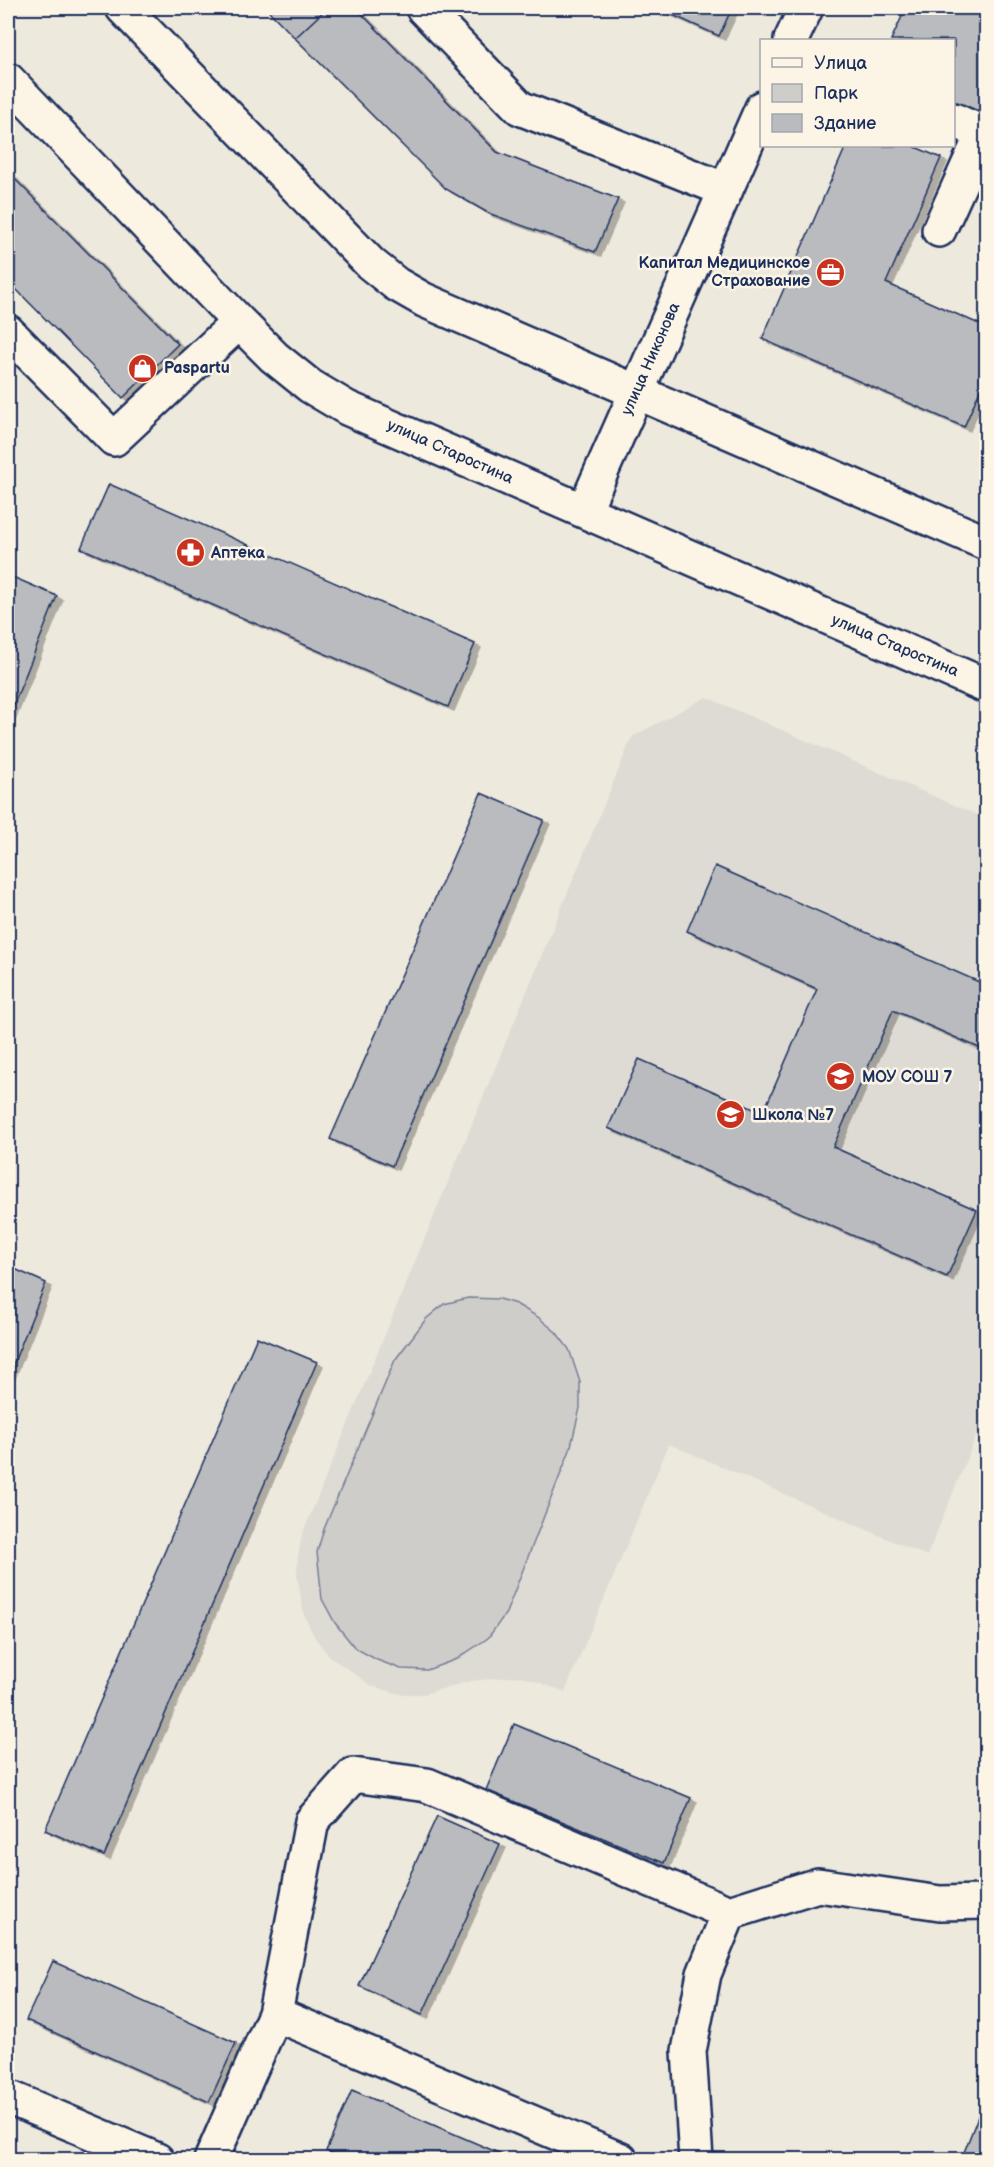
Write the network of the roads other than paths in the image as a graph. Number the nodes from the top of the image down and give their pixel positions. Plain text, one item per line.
1 (123, 8) edge
2 (423, 8) edge
3 (806, 8) edge
4 (791, 39) edge
5 (8, 80) edge
6 (760, 113) edge
7 (955, 120) edge
8 (985, 131) edge
9 (726, 190) junction
10 (939, 230) dead end
11 (239, 322) junction
12 (8, 332) edge
13 (636, 392) junction
14 (584, 511) junction
15 (987, 543) edge
16 (987, 686) edge
17 (987, 1902) edge
18 (729, 1913) junction
19 (275, 2014) junction
20 (8, 2097) edge
21 (157, 2160) edge
22 (212, 2160) edge
23 (621, 2160) edge
24 (696, 2160) edge

1 - 13 street
2 - 9 street
3 - 4 street
5 - 11 street, улица Старостина
6 - 9 street, улица Никонова
7 - 8 street
8 - 10 street
9 - 13 street, улица Никонова
11 - 12 street
11 - 14 street, улица Старостина
13 - 14 street, улица Никонова
13 - 15 street
14 - 16 street, улица Старостина
17 - 18 street
18 - 19 street
18 - 24 street
19 - 22 street
19 - 23 street
20 - 21 street

